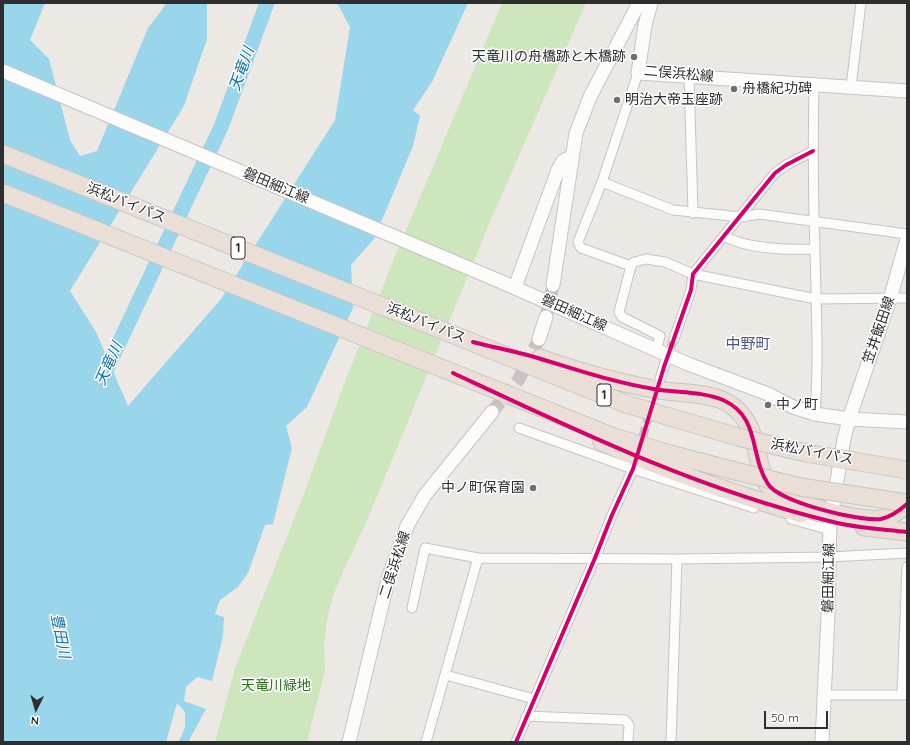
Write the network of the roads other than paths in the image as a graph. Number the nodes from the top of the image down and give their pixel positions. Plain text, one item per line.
1 (639, 3) edge
2 (651, 3) edge
3 (861, 3) edge
4 (3, 71) edge
5 (638, 73) junction
6 (689, 76) junction
7 (814, 83) junction
8 (851, 87) junction
9 (907, 90) edge
10 (813, 151) junction
11 (3, 154) edge
12 (571, 157) junction
13 (602, 182) junction
14 (3, 193) edge
15 (694, 213) junction
16 (741, 217) junction
17 (814, 222) junction
18 (907, 234) edge
19 (724, 236) junction
20 (907, 239) edge
21 (815, 249) junction
22 (631, 266) junction
23 (693, 274) junction
24 (553, 285) tunnel mouth
25 (514, 287) junction
26 (907, 298) edge
27 (816, 299) junction
28 (890, 299) junction
29 (546, 317) tunnel mouth
30 (539, 339) tunnel mouth
31 (674, 339) tunnel mouth
32 (473, 342) junction
33 (656, 350) junction
34 (666, 360) tunnel mouth
35 (453, 373) junction
36 (660, 379) tunnel mouth
37 (492, 412) tunnel mouth
38 (815, 414) junction
39 (849, 420) junction
40 (907, 422) edge
41 (519, 428) dead end
42 (633, 469) junction
43 (907, 470) edge
44 (907, 504) edge
45 (830, 521) junction
46 (907, 532) edge
47 (907, 553) edge
48 (829, 557) junction
49 (478, 558) junction
50 (595, 558) junction
51 (676, 559) junction
52 (907, 567) edge
53 (412, 608) dead end
54 (446, 675) junction
55 (823, 695) junction
56 (904, 695) edge
57 (534, 699) junction
58 (526, 716) junction
59 (349, 742) edge
60 (426, 742) edge
61 (516, 742) edge
62 (628, 742) edge
63 (671, 742) edge
64 (822, 742) edge

1 - 12 main road
2 - 5 main road, 二俣浜松線
3 - 8 street
4 - 25 main road, 磐田細江線
5 - 6 main road, 二俣浜松線
5 - 13 street
6 - 7 main road, 二俣浜松線
6 - 15 street
7 - 8 main road, 二俣浜松線
7 - 10 street
8 - 9 main road, 二俣浜松線
10 - 16 street
10 - 17 street
11 - 32 highway, 浜松バイパス / 1
12 - 24 main road
12 - 25 main road
13 - 15 street
13 - 22 street
14 - 35 highway, 1
15 - 16 street
16 - 17 street
16 - 19 street
17 - 18 street
17 - 21 street
19 - 21 street
19 - 23 street
20 - 28 main road, 笠井飯田線
21 - 27 street
22 - 23 street
22 - 33 street
23 - 27 street
23 - 31 street
25 - 33 main road, 磐田細江線
26 - 28 street
27 - 28 street
27 - 38 street
28 - 39 main road, 笠井飯田線
29 - 30 main road
32 - 43 highway, 浜松バイパス / 1, bridge
32 - 45 highway, 1
33 - 38 main road, 磐田細江線
34 - 36 street
35 - 44 highway, 1, bridge
35 - 45 highway, 1
37 - 59 main road, 二俣浜松線
38 - 39 main road, 磐田細江線
39 - 40 main road
39 - 45 main road, 磐田細江線
41 - 42 street
42 - 45 street
42 - 50 street
44 - 45 highway, 1
45 - 46 highway, 1
45 - 48 main road, 磐田細江線
47 - 48 street
48 - 51 street
48 - 55 main road, 磐田細江線
49 - 50 street
49 - 53 street
49 - 54 street
50 - 51 street
50 - 57 street
51 - 63 street
52 - 56 street
54 - 57 street
54 - 60 street
55 - 56 street
55 - 64 main road, 磐田細江線
57 - 58 street
58 - 61 street
58 - 62 street

